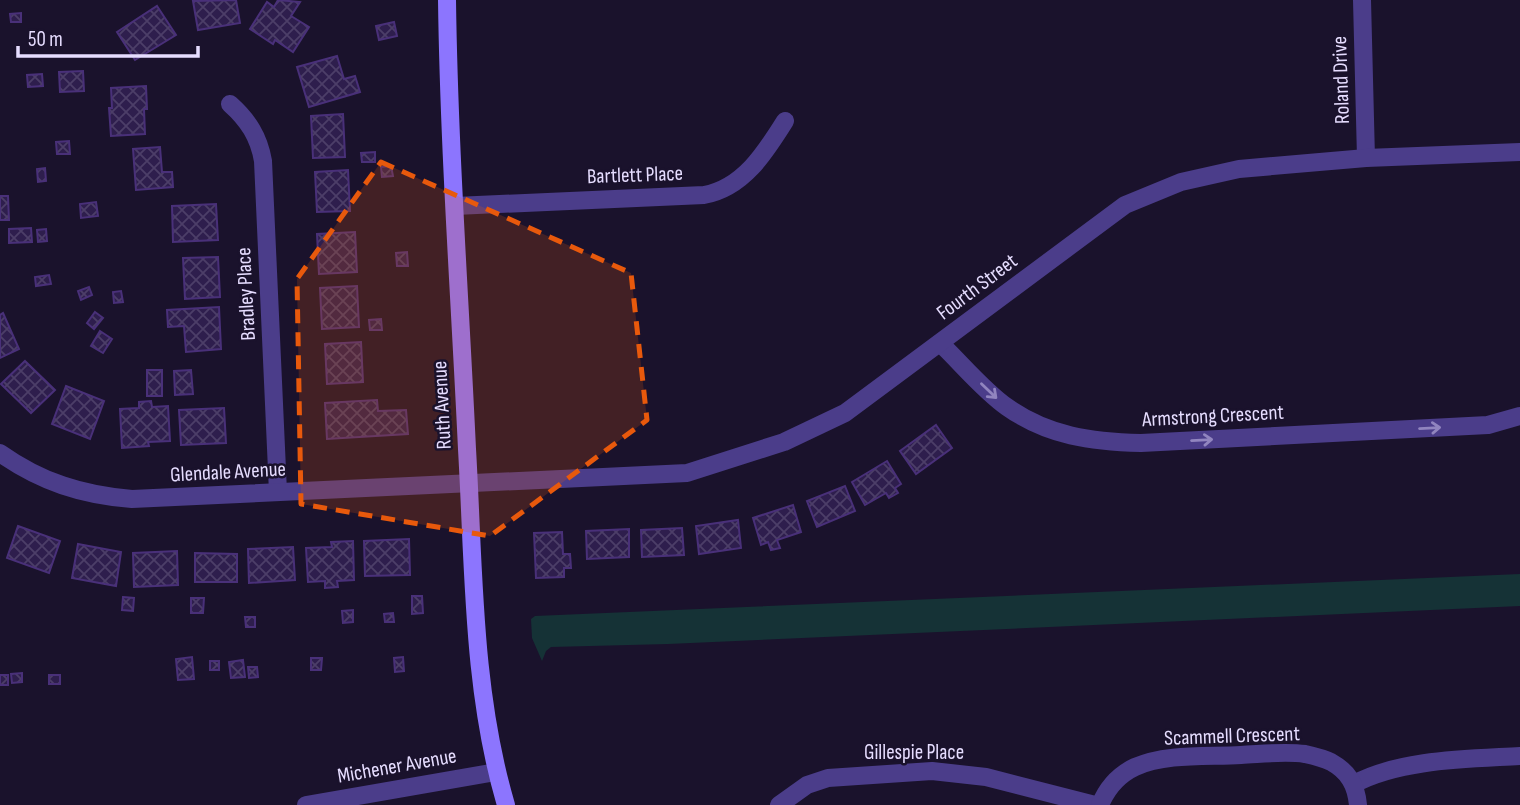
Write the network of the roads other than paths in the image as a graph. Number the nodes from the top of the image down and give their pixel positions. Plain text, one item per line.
1 (447, 0) edge
2 (1362, 0) edge
3 (230, 104) dead end
4 (785, 121) dead end
5 (1520, 152) edge
6 (1366, 158) junction
7 (455, 206) junction
8 (940, 343) junction
9 (1520, 416) edge
10 (0, 453) edge
11 (469, 483) junction
12 (278, 492) junction
13 (1520, 756) edge
14 (496, 772) junction
15 (1354, 784) junction
16 (306, 805) edge
17 (506, 805) edge
18 (779, 805) edge
19 (1098, 805) edge
20 (1357, 805) edge

1 - 7 main road, Ruth Avenue
2 - 6 street, Roland Drive
3 - 12 street, Bradley Place
4 - 7 street, Bartlett Place
5 - 6 street, Fourth Street
6 - 8 street, Fourth Street
7 - 11 main road, Ruth Avenue
8 -> 9 street, Armstrong Crescent
8 - 11 street, Fourth Street
10 - 12 street, Glendale Avenue
11 - 12 street, Glendale Avenue
11 - 14 main road, Ruth Avenue
13 - 15 street
14 - 16 street, Michener Avenue
14 - 17 main road, Ruth Avenue
15 - 19 street, Scammell Crescent
15 - 20 street
18 - 19 street, Gillespie Place

